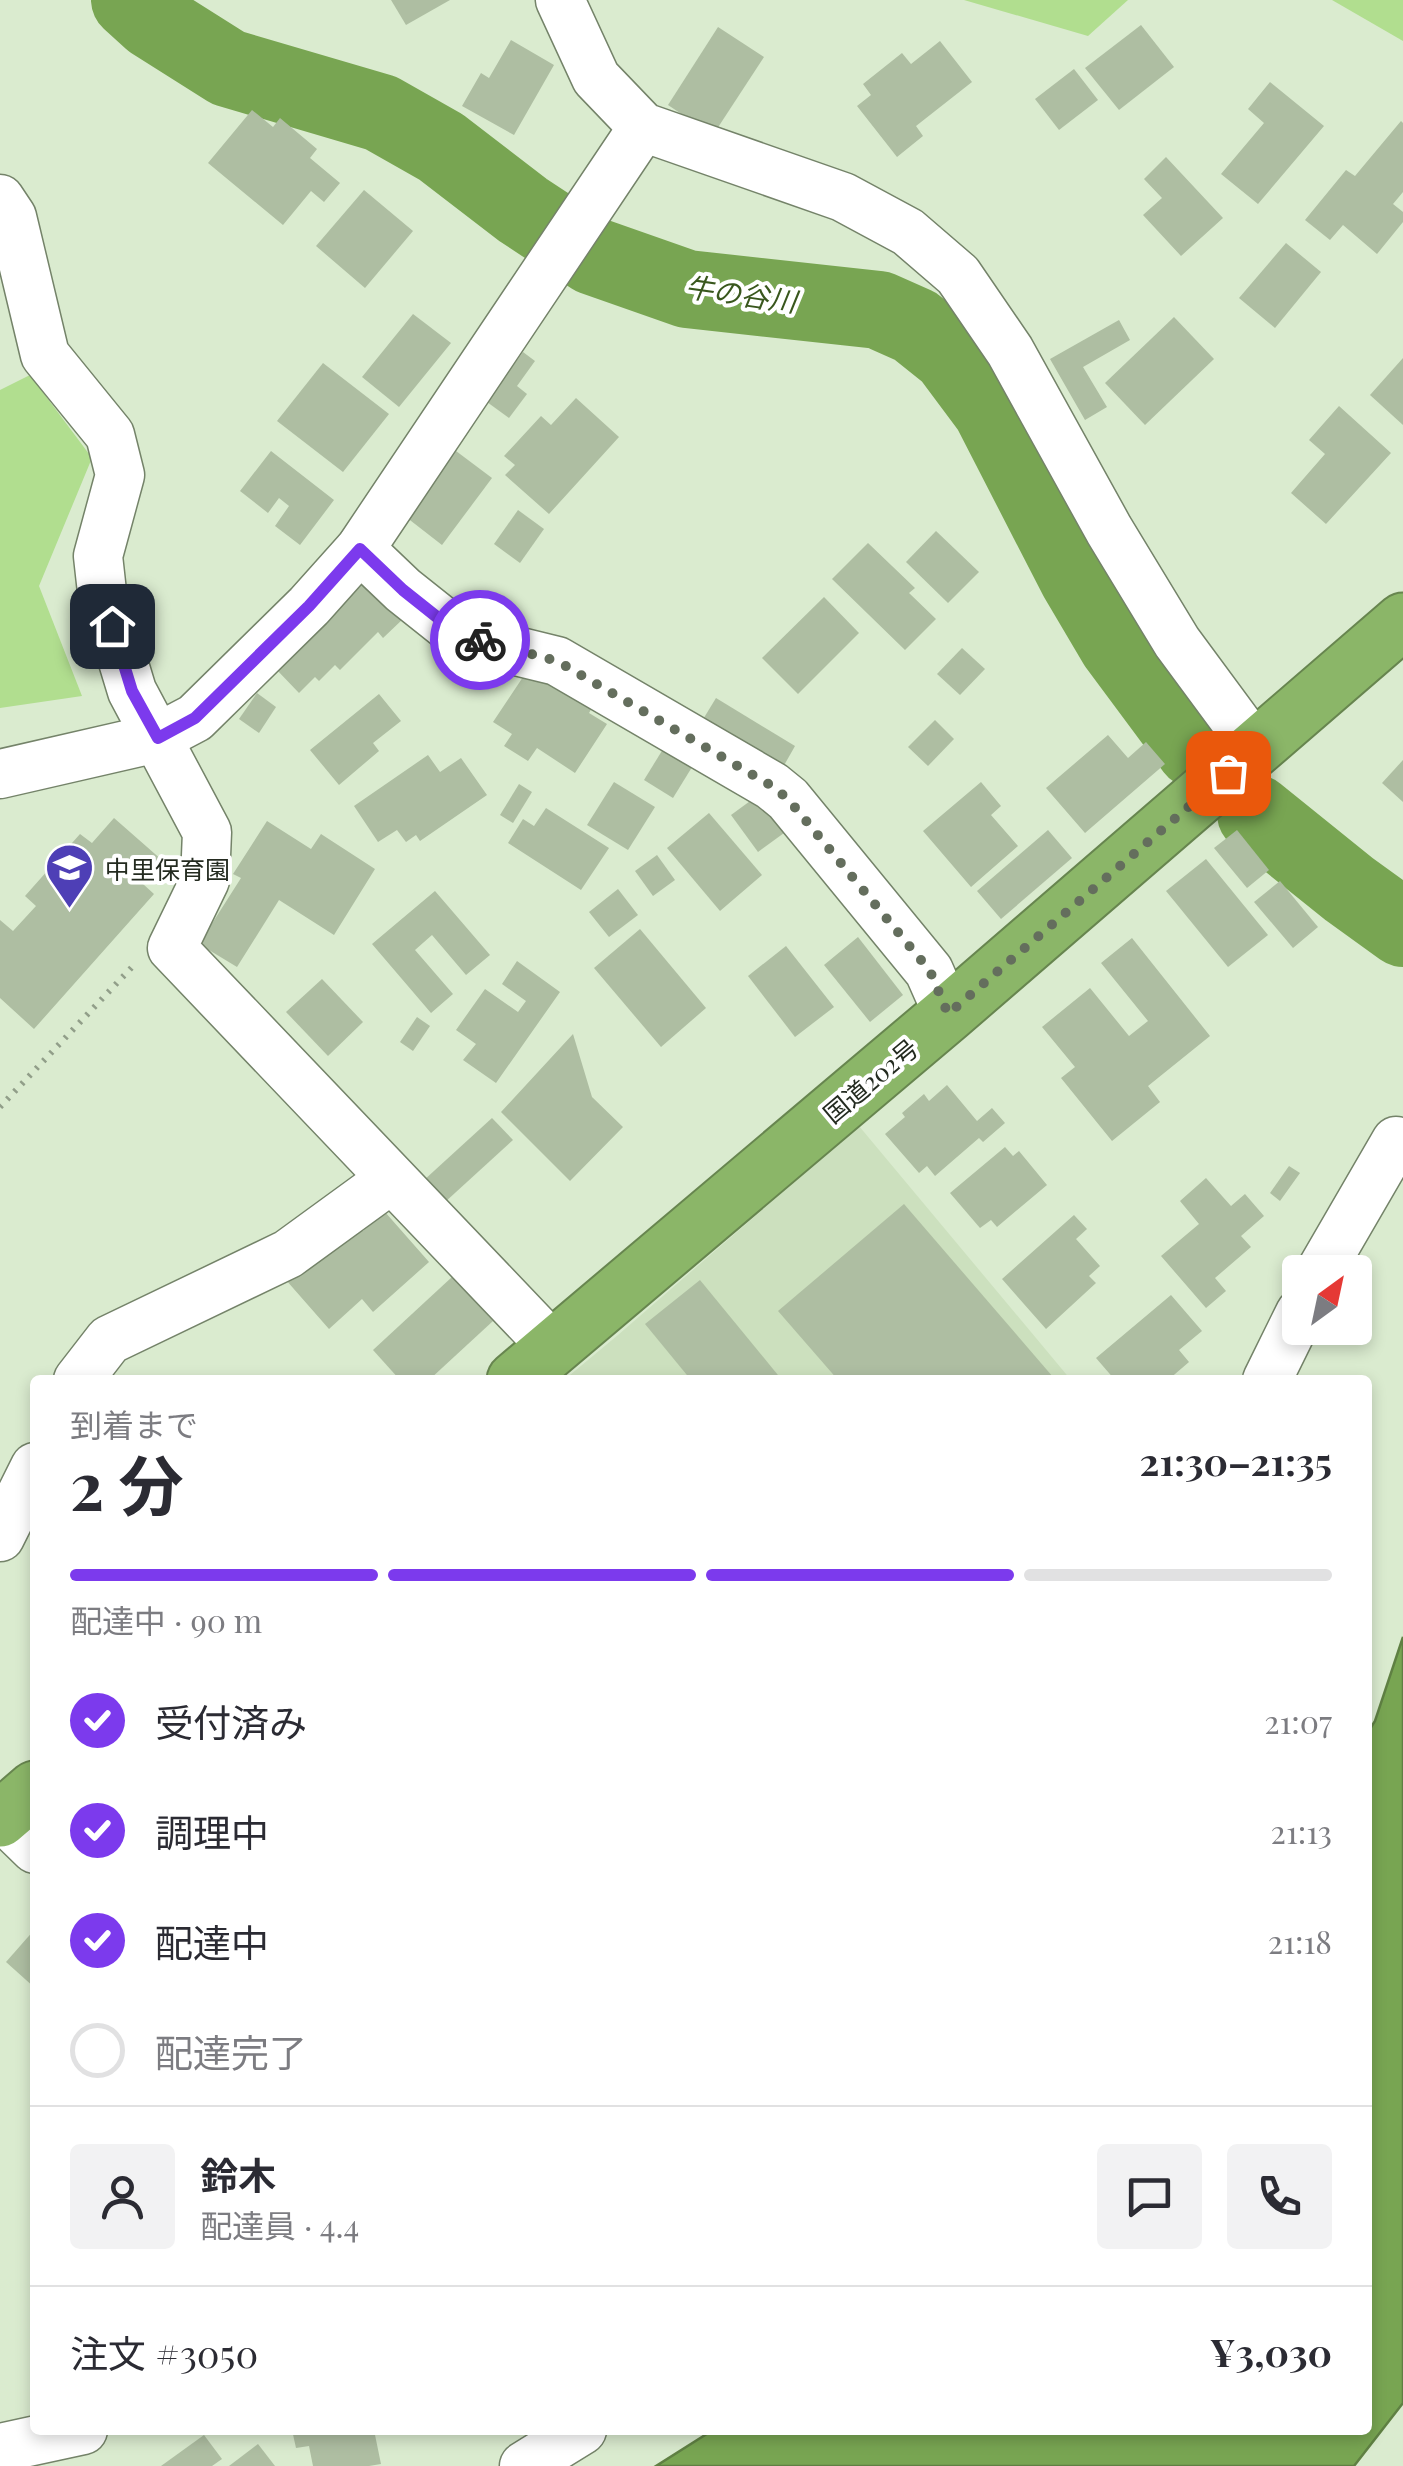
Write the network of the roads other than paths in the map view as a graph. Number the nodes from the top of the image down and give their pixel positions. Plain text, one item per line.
1 (560, 0) edge
2 (643, 127) junction
3 (0, 199) edge
4 (360, 549) junction
5 (1403, 620) edge
6 (158, 738) junction
7 (1256, 749) junction
8 (0, 774) edge
9 (948, 1014) junction
10 (1396, 1141) dead end
11 (391, 1179) junction
12 (1330, 1255) edge
13 (1284, 1345) edge
14 (534, 1364) edge
15 (82, 1375) edge
16 (1269, 1375) edge
17 (30, 1476) edge
18 (3, 1525) edge
19 (61, 2435) edge
20 (574, 2435) edge
21 (0, 2448) edge
22 (524, 2466) edge

1 - 2 street
2 - 4 street
2 - 7 street
3 - 6 street
4 - 6 street
4 - 9 street
5 - 7 highway, 国道202号
6 - 8 street
6 - 11 street
7 - 9 highway, 国道202号
9 - 14 highway, 国道202号
10 - 12 street
11 - 14 street
11 - 15 street
13 - 16 street
17 - 18 street
19 - 21 street
20 - 22 street

